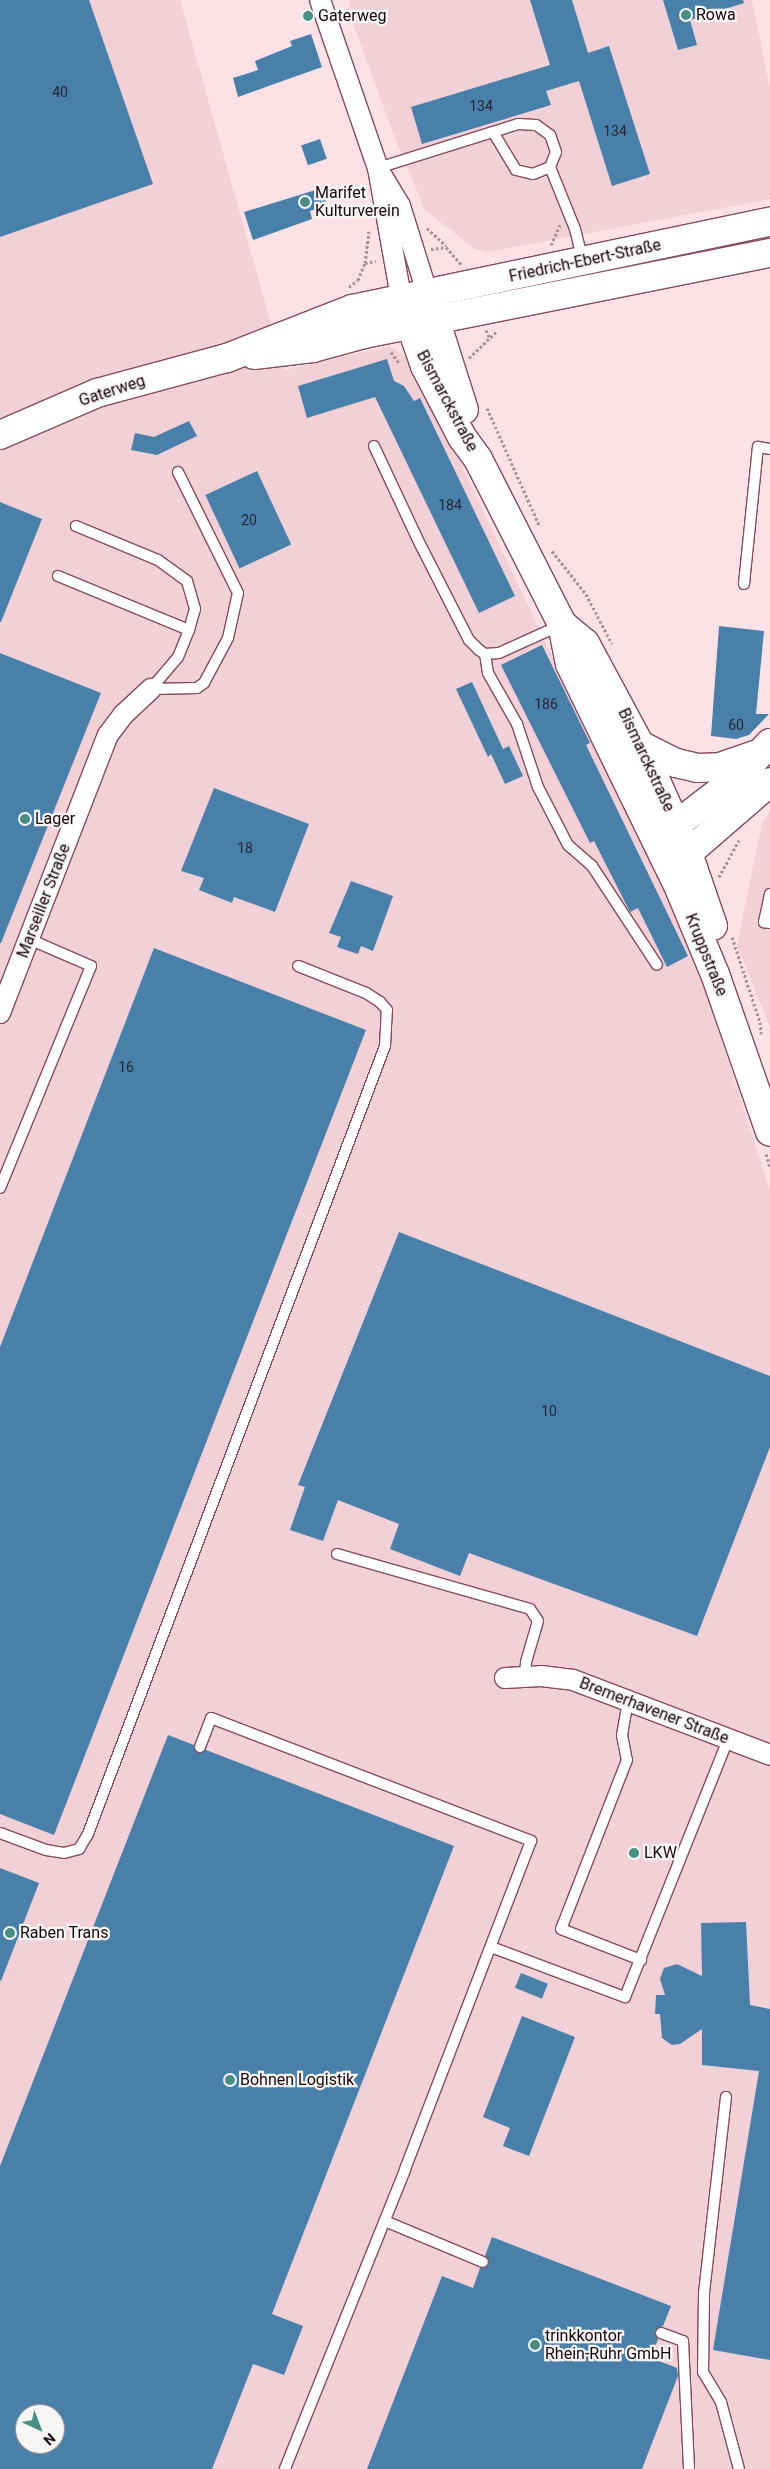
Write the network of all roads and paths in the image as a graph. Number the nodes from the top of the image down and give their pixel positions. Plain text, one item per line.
1 (320, 0) edge
2 (493, 132) junction
3 (550, 167) junction
4 (378, 168) junction
5 (567, 211) junction
6 (770, 222) edge
7 (550, 248) dead end
8 (770, 253) edge
9 (583, 261) junction
10 (427, 292) junction
11 (400, 297) junction
12 (422, 323) junction
13 (227, 358) junction
14 (472, 358) dead end
15 (469, 364) dead end
16 (484, 400) dead end
17 (0, 435) edge
18 (374, 446) dead end
19 (770, 449) edge
20 (178, 472) dead end
21 (76, 526) dead end
22 (543, 535) dead end
23 (548, 543) dead end
24 (58, 576) dead end
25 (744, 584) dead end
26 (562, 624) junction
27 (189, 630) junction
28 (613, 646) dead end
29 (485, 654) junction
30 (151, 689) junction
31 (640, 745) junction
32 (767, 747) edge
33 (770, 782) edge
34 (739, 839) dead end
35 (672, 843) junction
36 (717, 885) dead end
37 (770, 894) edge
38 (770, 923) edge
39 (731, 933) dead end
40 (29, 939) junction
41 (657, 965) dead end
42 (298, 966) dead end
43 (0, 1013) edge
44 (761, 1039) dead end
45 (770, 1132) edge
46 (0, 1188) edge
47 (336, 1554) dead end
48 (515, 1678) joint
49 (628, 1701) junction
50 (728, 1739) junction
51 (200, 1747) dead end
52 (770, 1755) edge
53 (0, 1833) edge
54 (491, 1947) junction
55 (640, 1960) junction
56 (726, 2098) dead end
57 (385, 2221) junction
58 (483, 2262) dead end
59 (661, 2333) dead end
60 (285, 2469) edge
61 (688, 2469) edge
62 (739, 2469) edge

1 - 4 street, Bismarckstraße
2 - 3 lane
2 - 3 lane
2 - 4 lane
3 - 5 lane
4 - 10 street, Bismarckstraße
4 - 11 street, Bismarckstraße
5 - 7 path
5 - 9 lane
6 - 9 street, Friedrich-Ebert-Straße
8 - 12 street, Friedrich-Ebert-Straße
9 - 10 street, Friedrich-Ebert-Straße
10 - 11 street, Friedrich-Ebert-Straße
10 - 12 street, Bismarckstraße
11 - 12 street, Bismarckstraße
11 - 13 street, Gaterweg
12 - 13 street, Gaterweg
12 - 26 street, Bismarckstraße
13 - 17 street, Gaterweg
14 - 15 path
16 - 22 path
18 - 29 lane
19 - 25 lane
20 - 30 lane
21 - 27 lane
23 - 28 path
24 - 27 lane
26 - 29 lane
26 - 31 street, Bismarckstraße
26 - 35 street, Bismarckstraße
27 - 30 lane
29 - 41 lane
30 - 40 street, Marseiller Straße
31 - 32 street
31 - 35 street, Bismarckstraße
32 - 35 street
33 - 35 street
34 - 36 path
35 - 45 street, Kruppstraße
37 - 38 lane
39 - 44 path
40 - 43 street, Marseiller Straße
40 - 46 lane
42 - 53 lane
47 - 48 lane
48 - 49 street, Bremerhavener Straße
49 - 50 street, Bremerhavener Straße
49 - 55 lane
50 - 52 street, Bremerhavener Straße
50 - 55 lane
51 - 54 lane
54 - 55 lane
54 - 57 lane
56 - 62 lane
57 - 58 lane
57 - 60 lane
59 - 61 lane

